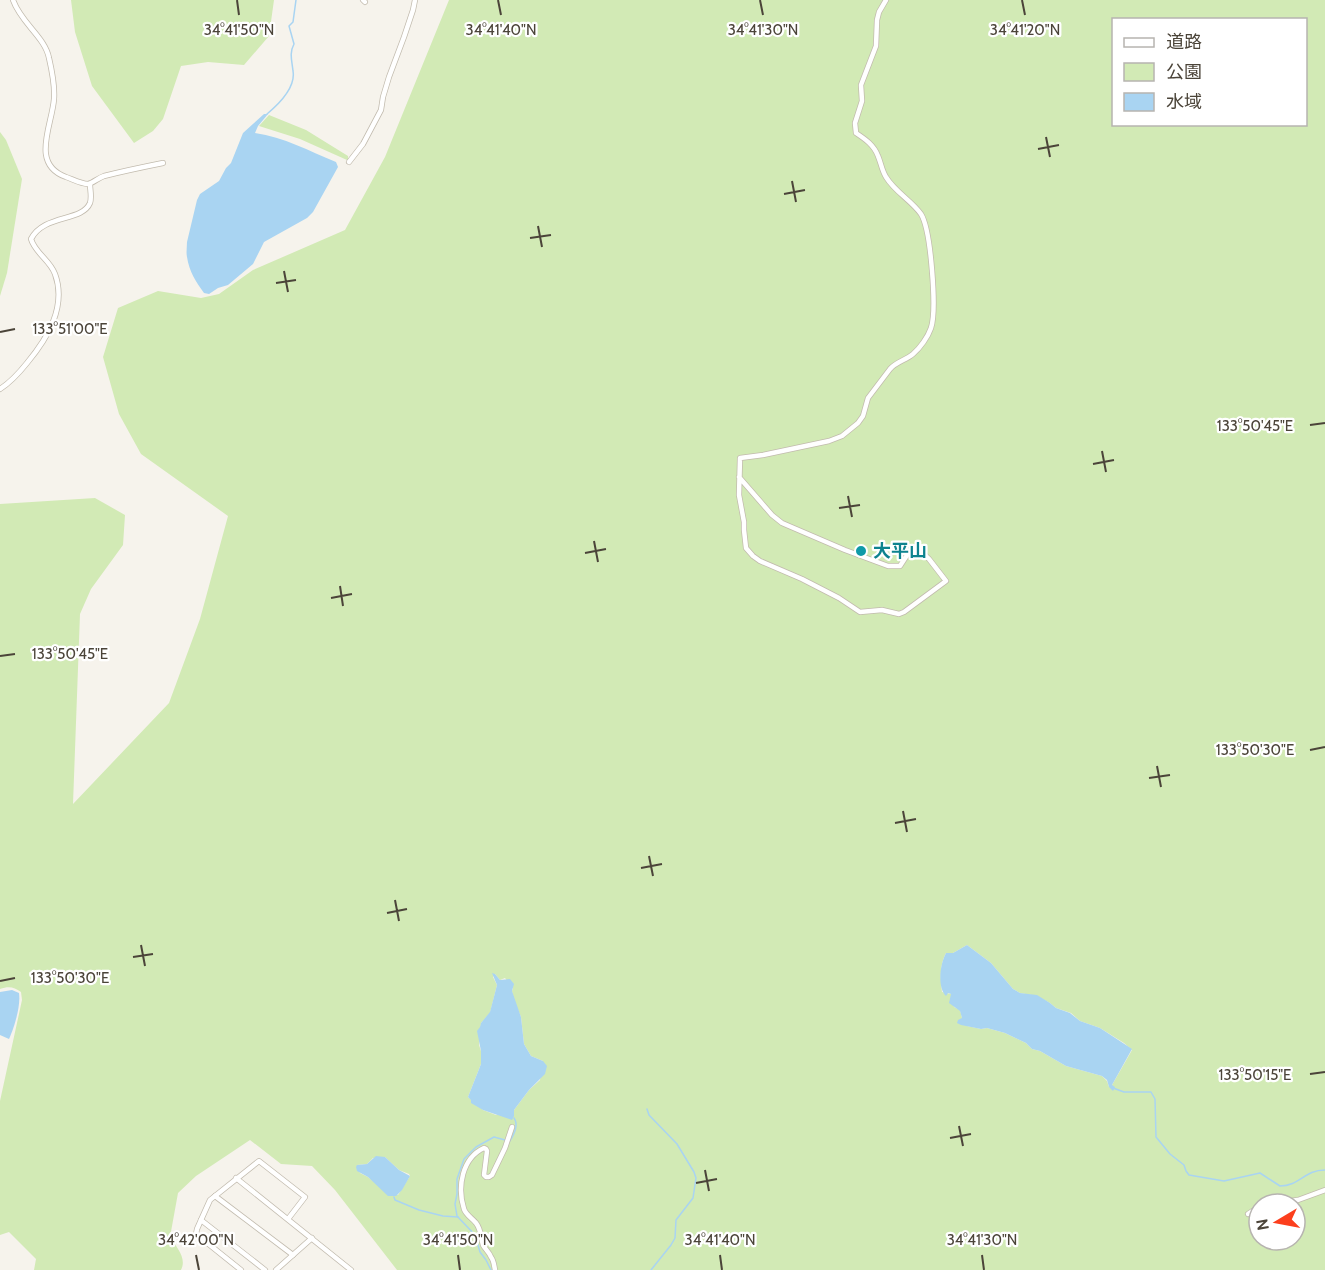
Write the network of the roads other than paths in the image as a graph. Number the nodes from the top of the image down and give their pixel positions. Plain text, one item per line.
1 (13, 0) edge
2 (415, 0) edge
3 (886, 0) edge
4 (350, 162) dead end
5 (163, 163) dead end
6 (90, 184) junction
7 (0, 389) edge
8 (739, 477) junction
9 (513, 1127) dead end
10 (236, 1178) junction
11 (1325, 1190) edge
12 (215, 1196) junction
13 (1307, 1197) edge
14 (288, 1219) junction
15 (201, 1220) junction
16 (312, 1238) junction
17 (293, 1255) junction
18 (350, 1269) edge
19 (241, 1270) edge
20 (266, 1270) edge
21 (276, 1270) edge
22 (340, 1270) edge
23 (495, 1270) edge

1 - 6 street
2 - 4 street
3 - 8 street
5 - 6 street
6 - 7 street
8 - 8 street
9 - 23 street
10 - 12 street
10 - 14 street
10 - 14 street
11 - 13 street
12 - 15 street
12 - 17 street
14 - 16 street
15 - 19 street
15 - 20 street
16 - 17 street
16 - 18 street
17 - 21 street
18 - 22 street

